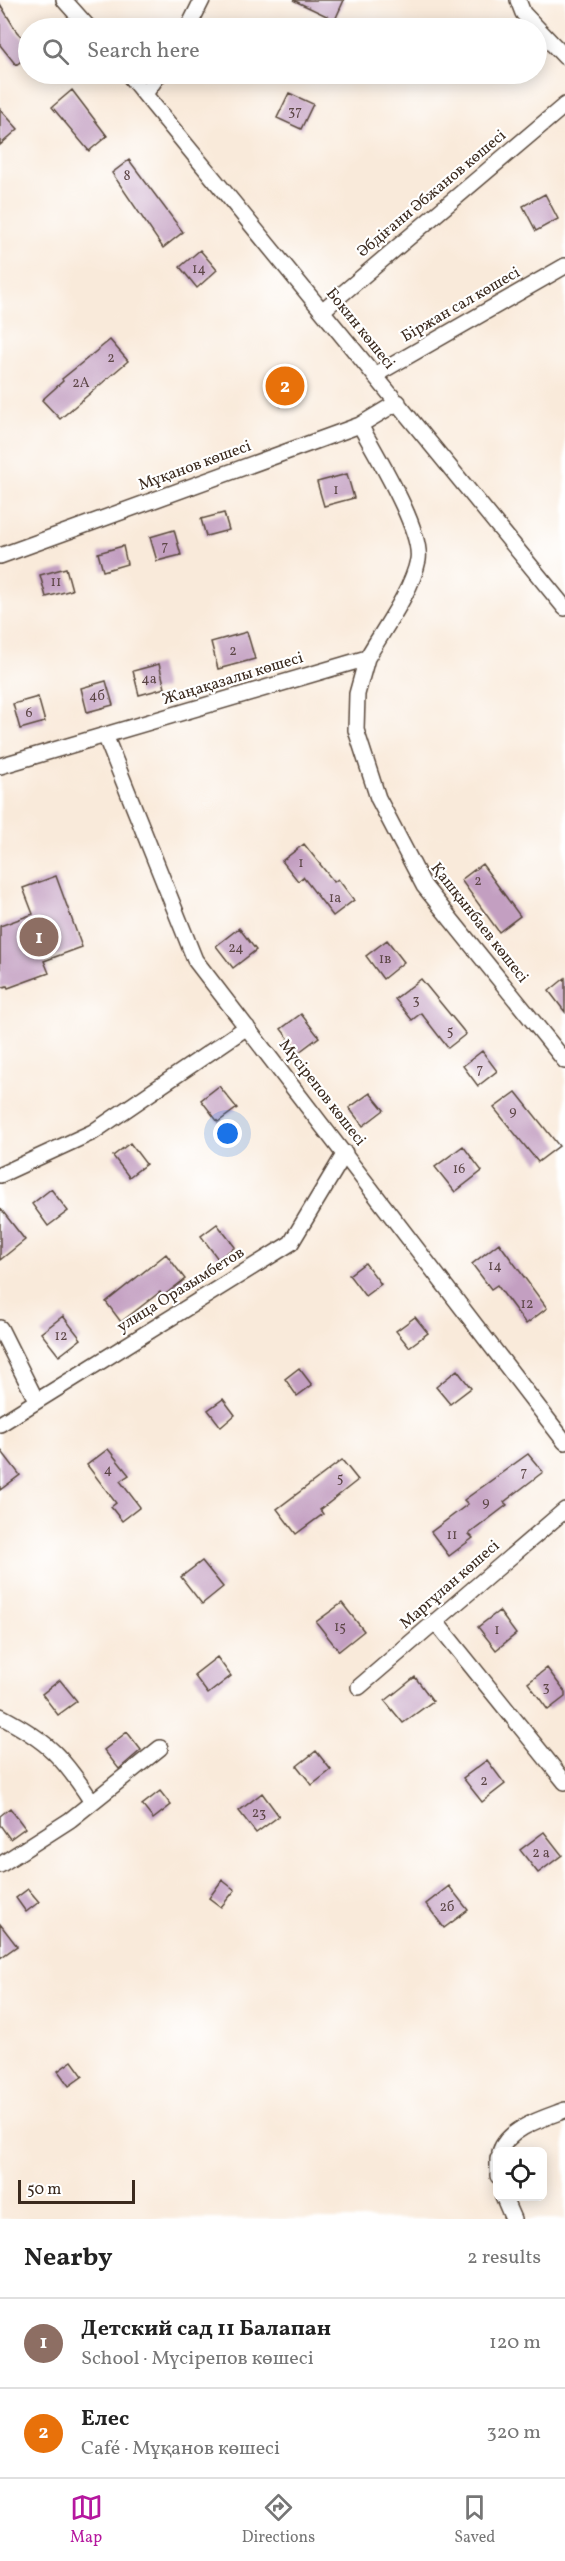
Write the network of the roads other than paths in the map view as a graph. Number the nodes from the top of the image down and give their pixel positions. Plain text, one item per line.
1 (64, 0) edge
2 (202, 0) edge
3 (518, 0) edge
4 (80, 18) edge
5 (193, 18) edge
6 (527, 18) edge
7 (547, 39) edge
8 (565, 57) edge
9 (136, 84) edge
10 (152, 84) edge
11 (145, 94) junction
12 (565, 105) edge
13 (565, 266) edge
14 (322, 311) junction
15 (375, 375) junction
16 (398, 402) junction
17 (360, 425) junction
18 (0, 556) edge
19 (565, 608) edge
20 (367, 658) junction
21 (105, 735) junction
22 (0, 766) edge
23 (247, 1027) junction
24 (565, 1061) edge
25 (345, 1153) junction
26 (0, 1175) edge
27 (0, 1328) edge
28 (36, 1400) junction
29 (0, 1424) edge
30 (565, 1443) edge
31 (565, 1509) edge
32 (435, 1620) junction
33 (358, 1687) dead end
34 (0, 1716) edge
35 (160, 1748) dead end
36 (565, 1782) edge
37 (92, 1802) junction
38 (0, 1865) edge
39 (565, 2110) edge
40 (502, 2147) edge
41 (505, 2201) edge
42 (513, 2219) edge

1 - 4 street
2 - 5 street
3 - 6 street
7 - 8 street
9 - 11 street, Бокин көшесі
10 - 11 street
11 - 14 street, Бокин көшесі
12 - 14 street, Әбдіғани Әбжанов көшесі
13 - 15 street, Біржан сал көшесі
14 - 15 street, Бокин көшесі
15 - 16 street, Бокин көшесі
16 - 17 street, Мұқанов көшесі
16 - 19 street, Бокин көшесі
17 - 18 street, Мұқанов көшесі
17 - 20 street
20 - 21 street, Жаңақазалы көшесі
20 - 24 street, Қашқынбаев көшесі
21 - 22 street, Жаңақазалы көшесі
21 - 23 street, Мүсірепов көшесі
23 - 25 street, Мүсірепов көшесі
23 - 26 street
25 - 28 street, улица Оразымбетов
25 - 30 street, Мүсірепов көшесі
27 - 28 street
28 - 29 street, улица Оразымбетов
31 - 32 street, Маргұлан көшесі
32 - 33 street, Маргұлан көшесі
32 - 36 street
34 - 37 street
35 - 37 street
37 - 38 street
39 - 40 street
41 - 42 street

